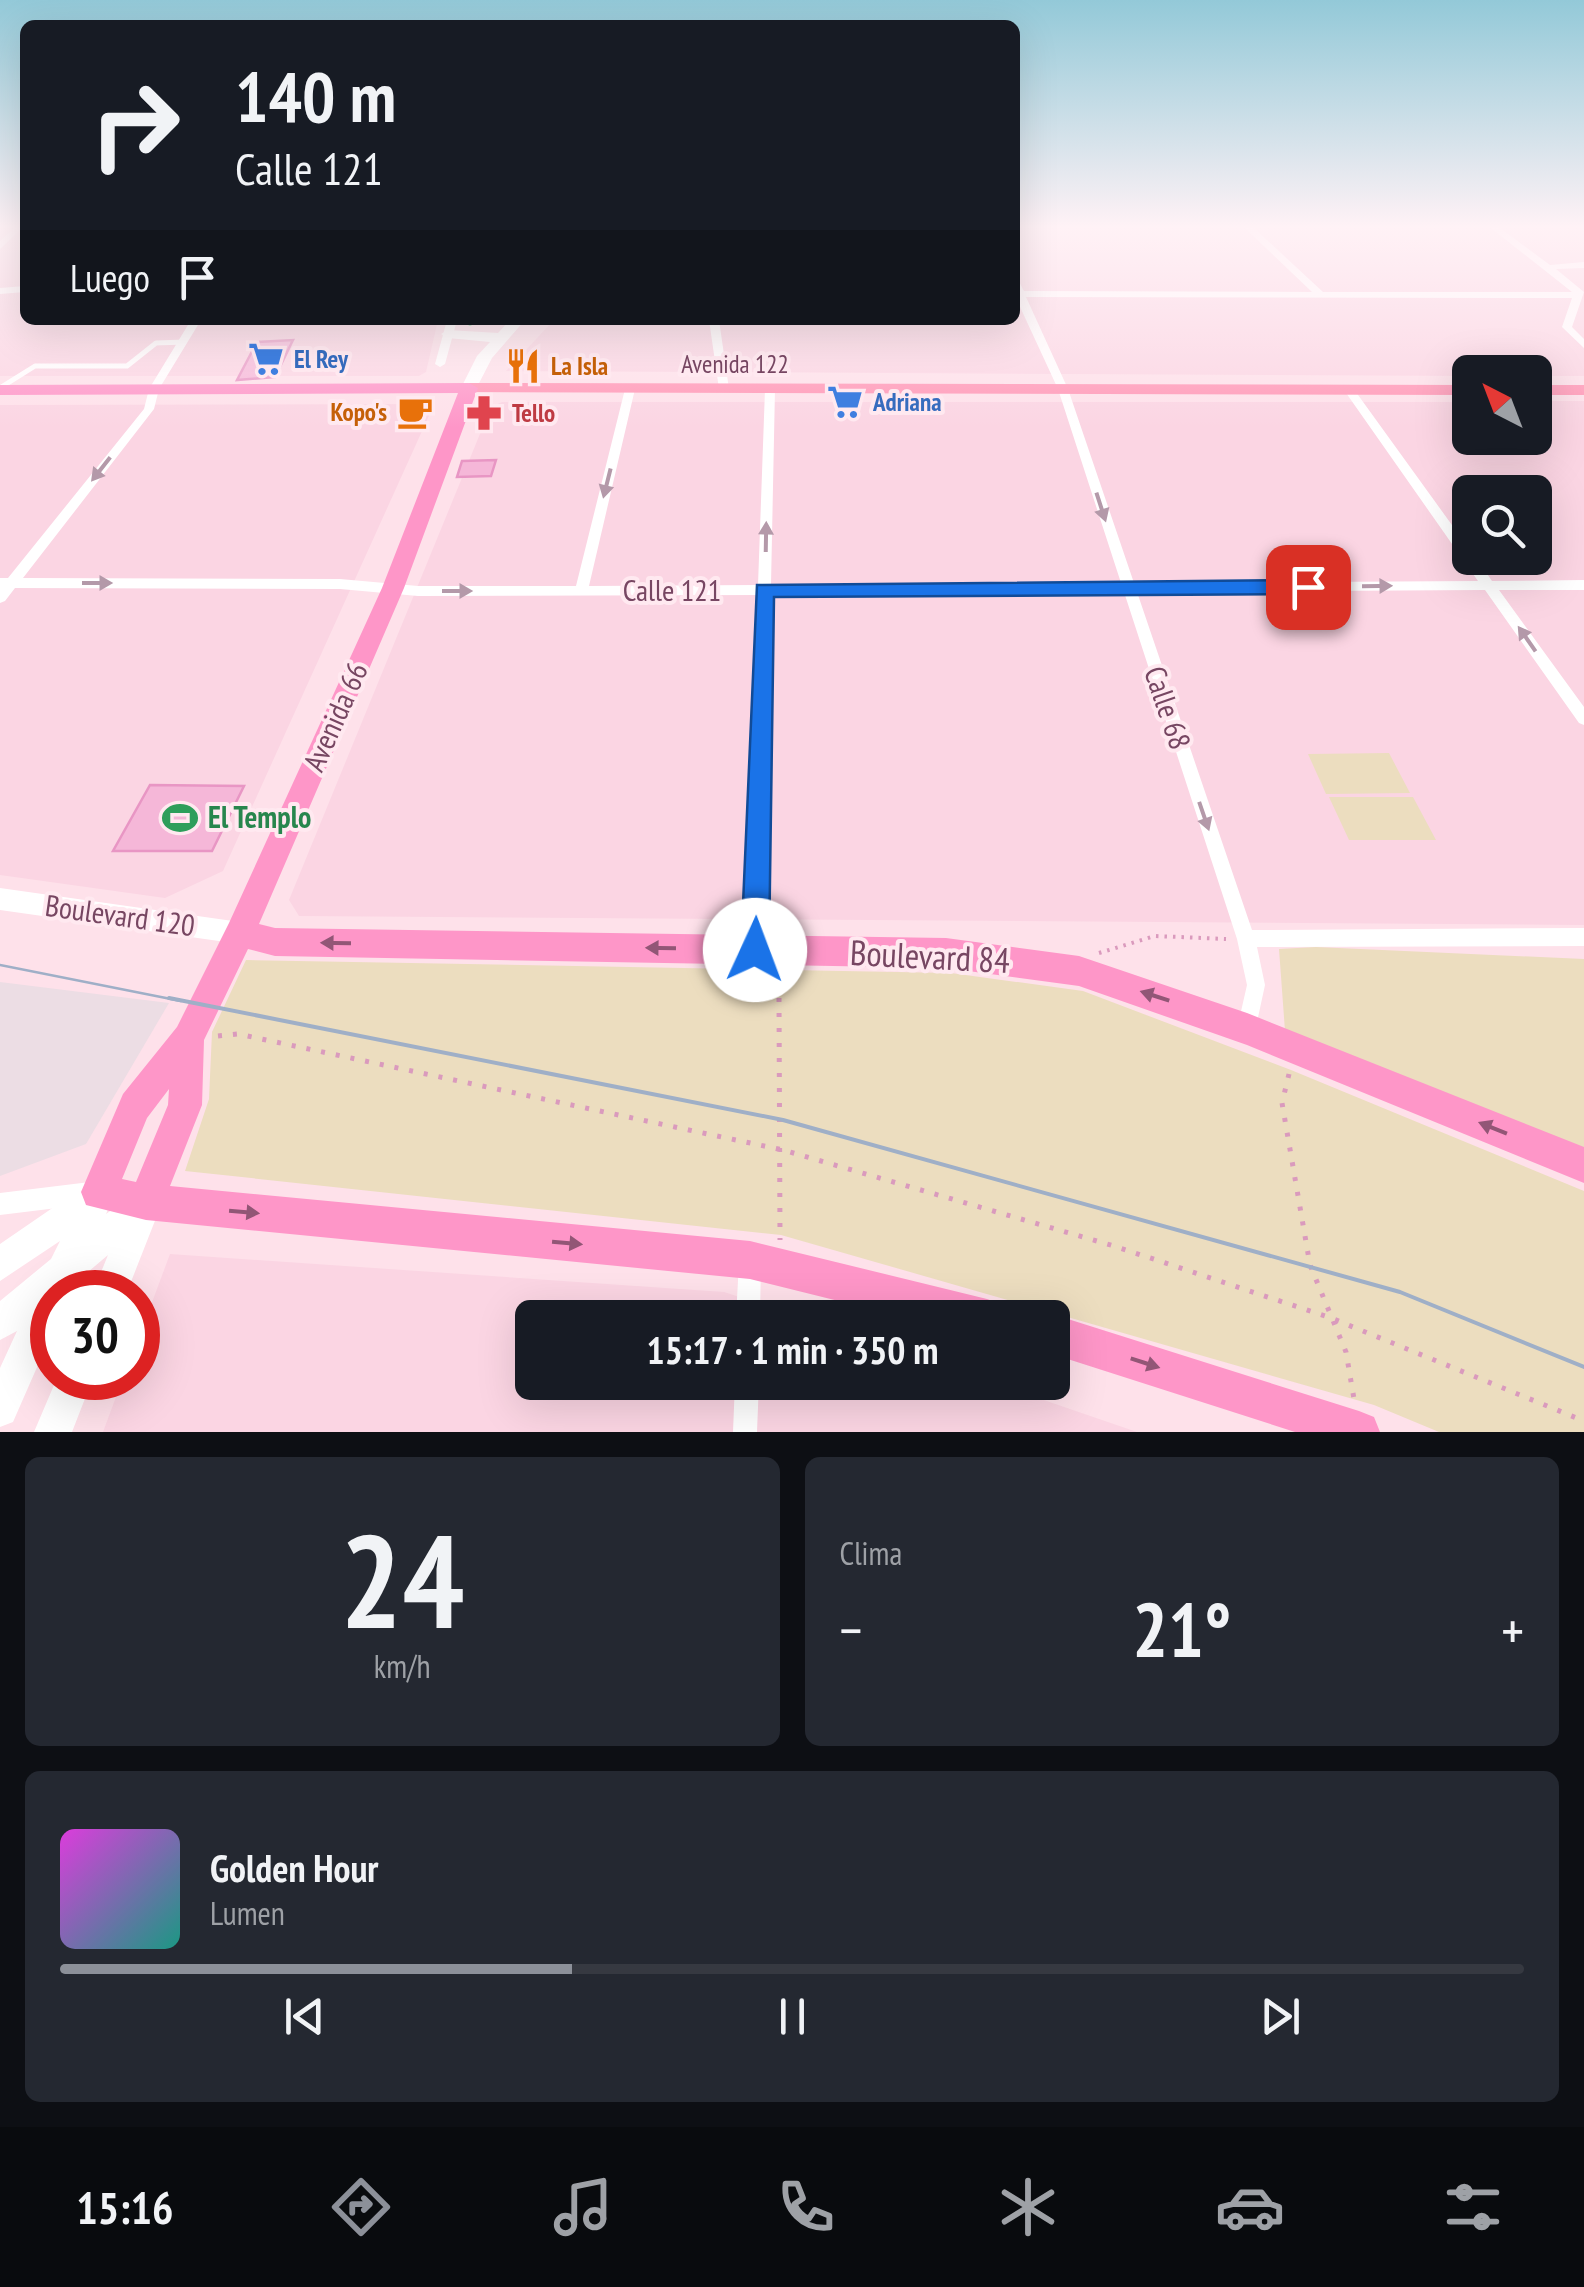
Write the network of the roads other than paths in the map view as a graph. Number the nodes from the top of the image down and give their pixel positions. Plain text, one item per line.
1 (1269, 295) edge
2 (1321, 295) joint
3 (1581, 295) edge
4 (1020, 296) edge
5 (193, 325) edge
6 (513, 325) edge
7 (715, 325) edge
8 (450, 327) edge
9 (500, 338) junction
10 (184, 342) junction
11 (1584, 346) edge
12 (440, 364) dead end
13 (469, 388) junction
14 (0, 389) edge
15 (154, 389) junction
16 (630, 389) junction
17 (724, 389) junction
18 (770, 389) junction
19 (1064, 389) junction
20 (1349, 390) junction
21 (1452, 390) edge
22 (1552, 391) edge
23 (1581, 393) edge
24 (6, 583) edge
25 (1488, 584) junction
26 (1584, 585) edge
27 (393, 588) junction
28 (764, 590) junction
29 (1128, 590) junction
30 (581, 591) junction
31 (0, 598) edge
32 (1584, 718) edge
33 (0, 899) edge
34 (240, 933) junction
35 (1584, 938) edge
36 (1246, 940) junction
37 (766, 950) junction
38 (1247, 1029) junction
39 (188, 1038) junction
40 (1584, 1165) edge
41 (99, 1192) junction
42 (146, 1202) junction
43 (0, 1204) edge
44 (0, 1264) edge
45 (765, 1265) junction
46 (62, 1270) edge
47 (67, 1270) edge
48 (119, 1270) edge
49 (30, 1300) edge
50 (754, 1300) edge
51 (911, 1300) edge
52 (0, 1323) edge
53 (1070, 1340) edge
54 (30, 1341) edge
55 (67, 1400) edge
56 (746, 1400) edge
57 (0, 1409) edge
58 (54, 1432) edge
59 (745, 1432) edge
60 (1359, 1432) edge

1 - 2 street
2 - 3 street
3 - 11 street
4 - 19 street, Calle 68
5 - 10 street
6 - 9 main road
7 - 17 street
8 - 9 main road
8 - 12 street
9 - 13 main road
10 - 14 lane
10 - 15 street
13 - 15 highway, Avenida 122
13 - 16 main road, Avenida 122
13 - 27 highway, Avenida 66
14 - 15 highway, Avenida 122
15 -> 24 street
16 - 17 main road, Avenida 122
16 -> 30 street
17 - 18 main road, Avenida 122
18 - 19 main road, Avenida 122
28 -> 18 street
19 - 20 main road, Avenida 122
19 -> 29 street, Calle 68
20 - 21 main road, Avenida 122
20 - 25 street
22 - 23 main road
24 -> 27 street, Calle 121
24 - 31 street
25 - 26 street, Calle 121
29 -> 25 street, Calle 121
32 -> 25 street
27 -> 30 street, Calle 121
27 - 34 highway, Avenida 66
28 - 29 street, Calle 121
28 - 30 street, Calle 121
28 - 37 street
29 -> 36 street, Calle 68
33 - 34 street, Boulevard 120
37 -> 34 highway, Boulevard 84
34 - 39 highway, Avenida 66
35 - 36 street
36 - 38 street, Calle 68
38 -> 37 highway, Boulevard 84
40 -> 38 highway, Boulevard 84
39 - 41 highway, Avenida 66
39 - 42 highway, Avenida 66
41 - 42 highway
41 - 43 street
41 - 44 main road
41 - 46 main road, Avenida 66
42 -> 45 highway
42 - 47 main road
42 - 48 main road, Avenida 66
45 - 50 street
45 - 51 highway
49 - 52 main road
53 -> 60 highway
54 - 57 main road, Avenida 66
55 - 58 main road
56 - 59 street

